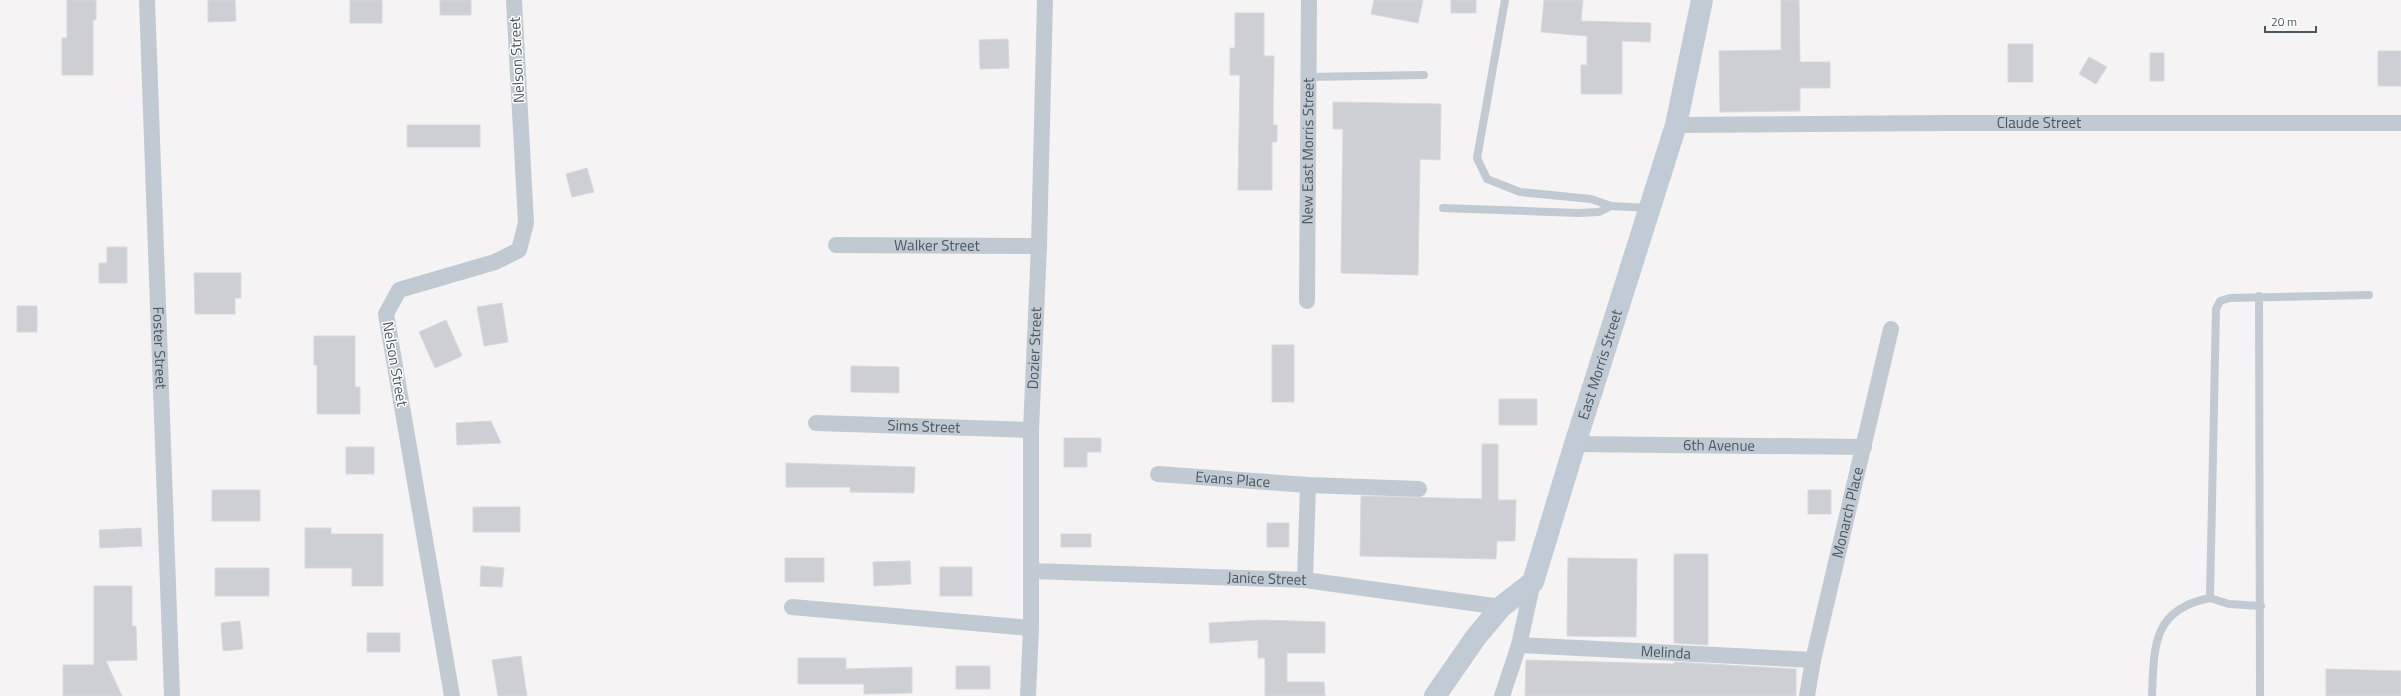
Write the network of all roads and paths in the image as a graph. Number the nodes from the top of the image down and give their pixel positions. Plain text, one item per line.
1 (147, 0) edge
2 (514, 0) edge
3 (1046, 0) edge
4 (1309, 0) edge
5 (1505, 0) edge
6 (1702, 0) edge
7 (1424, 75) dead end
8 (1308, 77) junction
9 (2401, 123) edge
10 (1676, 126) junction
11 (1611, 206) junction
12 (1443, 208) dead end
13 (1650, 208) junction
14 (836, 245) dead end
15 (1039, 246) junction
16 (2369, 295) dead end
17 (2259, 296) junction
18 (1307, 301) dead end
19 (1891, 329) dead end
20 (816, 423) dead end
21 (1031, 430) junction
22 (1575, 444) junction
23 (1864, 447) junction
24 (1158, 474) dead end
25 (1308, 485) junction
26 (1419, 489) dead end
27 (1031, 571) junction
28 (1305, 580) junction
29 (1533, 582) junction
30 (2210, 598) junction
31 (2261, 606) junction
32 (1501, 607) junction
33 (792, 608) dead end
34 (1031, 628) junction
35 (1519, 645) junction
36 (1813, 660) junction
37 (172, 696) edge
38 (452, 696) edge
39 (1028, 696) edge
40 (1435, 696) edge
41 (1502, 696) edge
42 (1807, 696) edge
43 (2152, 696) edge
44 (2260, 696) edge

1 - 37 street, Foster Street
2 - 38 street, Nelson Street
3 - 15 street, Dozier Street
4 - 8 street, New East Morris Street
5 - 11 lane
6 - 10 main road, East Morris Street
7 - 8 lane
8 - 18 street, New East Morris Street
9 - 10 street, Claude Street
10 - 13 main road, East Morris Street
11 - 12 lane
11 - 13 lane
13 - 22 main road, East Morris Street
14 - 15 street, Walker Street
15 - 21 street, Dozier Street
16 - 17 lane
17 - 30 lane
17 - 31 lane
19 - 23 street, Monarch Place
20 - 21 street, Sims Street
21 - 27 street, Dozier Street
22 - 23 street, 6th Avenue
22 - 29 main road, East Morris Street
23 - 36 street, Monarch Place
24 - 25 street, Evans Place
25 - 26 street, Evans Place
25 - 28 street
27 - 28 street, Janice Street
27 - 34 street, Dozier Street
28 - 32 street, Janice Street
29 - 32 main road
29 - 35 street
30 - 31 lane
30 - 43 lane
31 - 44 lane
32 - 40 main road
33 - 34 street
34 - 39 street, Dozier Street
35 - 36 street, Melinda
35 - 41 street
36 - 42 street, Monarch Place

